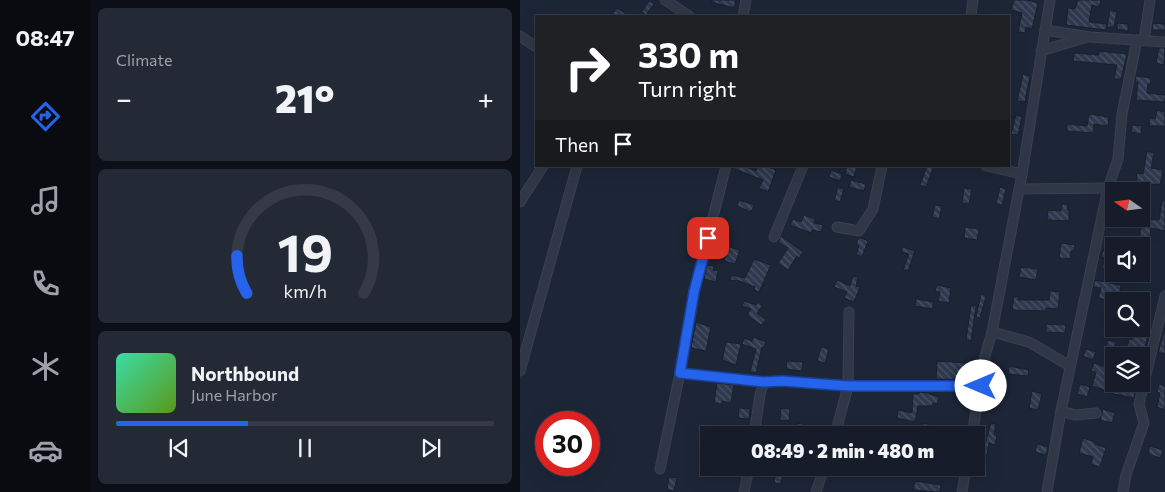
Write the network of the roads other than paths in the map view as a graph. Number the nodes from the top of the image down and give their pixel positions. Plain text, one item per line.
1 (665, 0) edge
2 (746, 0) edge
3 (973, 0) edge
4 (1050, 0) edge
5 (1150, 0) edge
6 (687, 15) edge
7 (743, 15) edge
8 (970, 15) edge
9 (1045, 30) junction
10 (520, 36) edge
11 (1090, 37) junction
12 (1141, 40) junction
13 (1165, 42) edge
14 (535, 46) edge
15 (1042, 52) junction
16 (542, 167) edge
17 (577, 167) edge
18 (726, 167) edge
19 (803, 167) edge
20 (882, 167) edge
21 (990, 167) edge
22 (1022, 174) junction
23 (1110, 182) edge
24 (1105, 188) edge
25 (1019, 189) junction
26 (520, 202) edge
27 (1105, 202) edge
28 (837, 227) dead end
29 (774, 237) dead end
30 (1165, 296) edge
31 (848, 312) dead end
32 (992, 332) junction
33 (1070, 366) junction
34 (520, 371) edge
35 (680, 373) junction
36 (764, 382) junction
37 (848, 386) junction
38 (981, 386) junction
39 (1061, 410) junction
40 (1096, 413) dead end
41 (755, 426) edge
42 (837, 426) edge
43 (974, 426) edge
44 (660, 469) dead end
45 (747, 476) edge
46 (821, 476) edge
47 (965, 476) edge
48 (744, 492) edge
49 (816, 492) edge
50 (962, 492) edge
51 (1047, 492) edge
52 (1123, 492) edge

1 - 6 street
2 - 7 street
3 - 8 street
4 - 9 street
5 - 12 street
9 - 11 street
9 - 15 street
10 - 14 street
11 - 12 street
11 - 15 street
12 - 13 street
12 - 23 street
15 - 22 street
16 - 26 street
17 - 34 street
18 - 35 street
19 - 29 street
20 - 28 street
21 - 22 street
22 - 25 street
24 - 25 street
25 - 32 street
27 - 33 street
30 - 52 street
31 - 37 street
32 - 33 street
32 - 38 street
33 - 39 street
35 - 36 street
35 - 44 street
36 - 37 street
36 - 41 street
37 - 38 street
37 - 42 street
38 - 43 street
39 - 40 street
39 - 51 street
45 - 48 street
46 - 49 street
47 - 50 street

